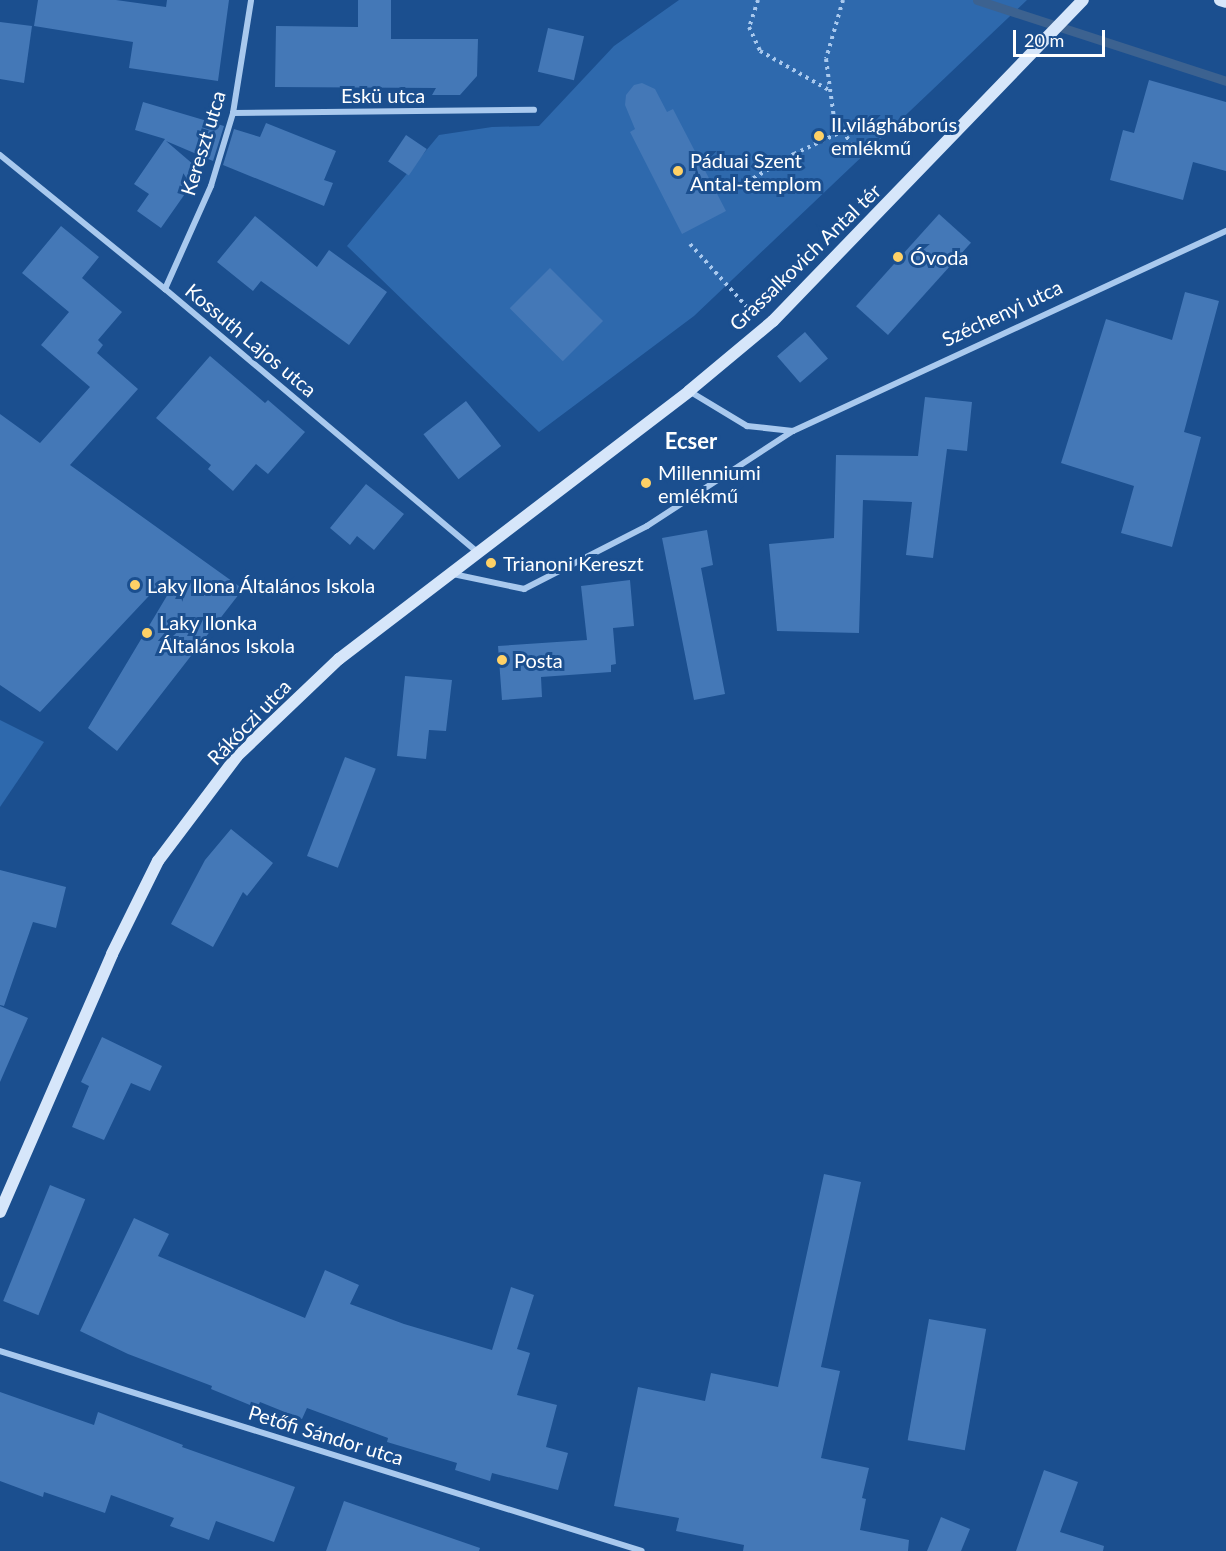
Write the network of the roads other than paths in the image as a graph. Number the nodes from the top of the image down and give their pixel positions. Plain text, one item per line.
1 (251, 0) edge
2 (1083, 0) edge
3 (1220, 0) edge
4 (1226, 2) edge
5 (534, 110) dead end
6 (233, 113) junction
7 (0, 155) edge
8 (1226, 231) edge
9 (165, 288) junction
10 (689, 391) junction
11 (793, 431) junction
12 (479, 553) junction
13 (452, 573) junction
14 (0, 1212) edge
15 (0, 1351) edge
16 (642, 1551) edge

1 - 6 street, Kereszt utca
2 - 10 main road, Grassalkovich Antal tér
3 - 4 main road
5 - 6 street, Eskü utca
6 - 9 street, Kereszt utca
7 - 9 street, Kossuth Lajos utca
8 - 11 street, Széchenyi utca
9 - 12 street, Kossuth Lajos utca
10 - 11 street
10 - 12 main road, Rákóczi utca
11 - 13 street, Széchenyi utca
12 - 13 main road, Rákóczi utca
13 - 14 main road, Rákóczi utca
15 - 16 street, Petőfi Sándor utca

